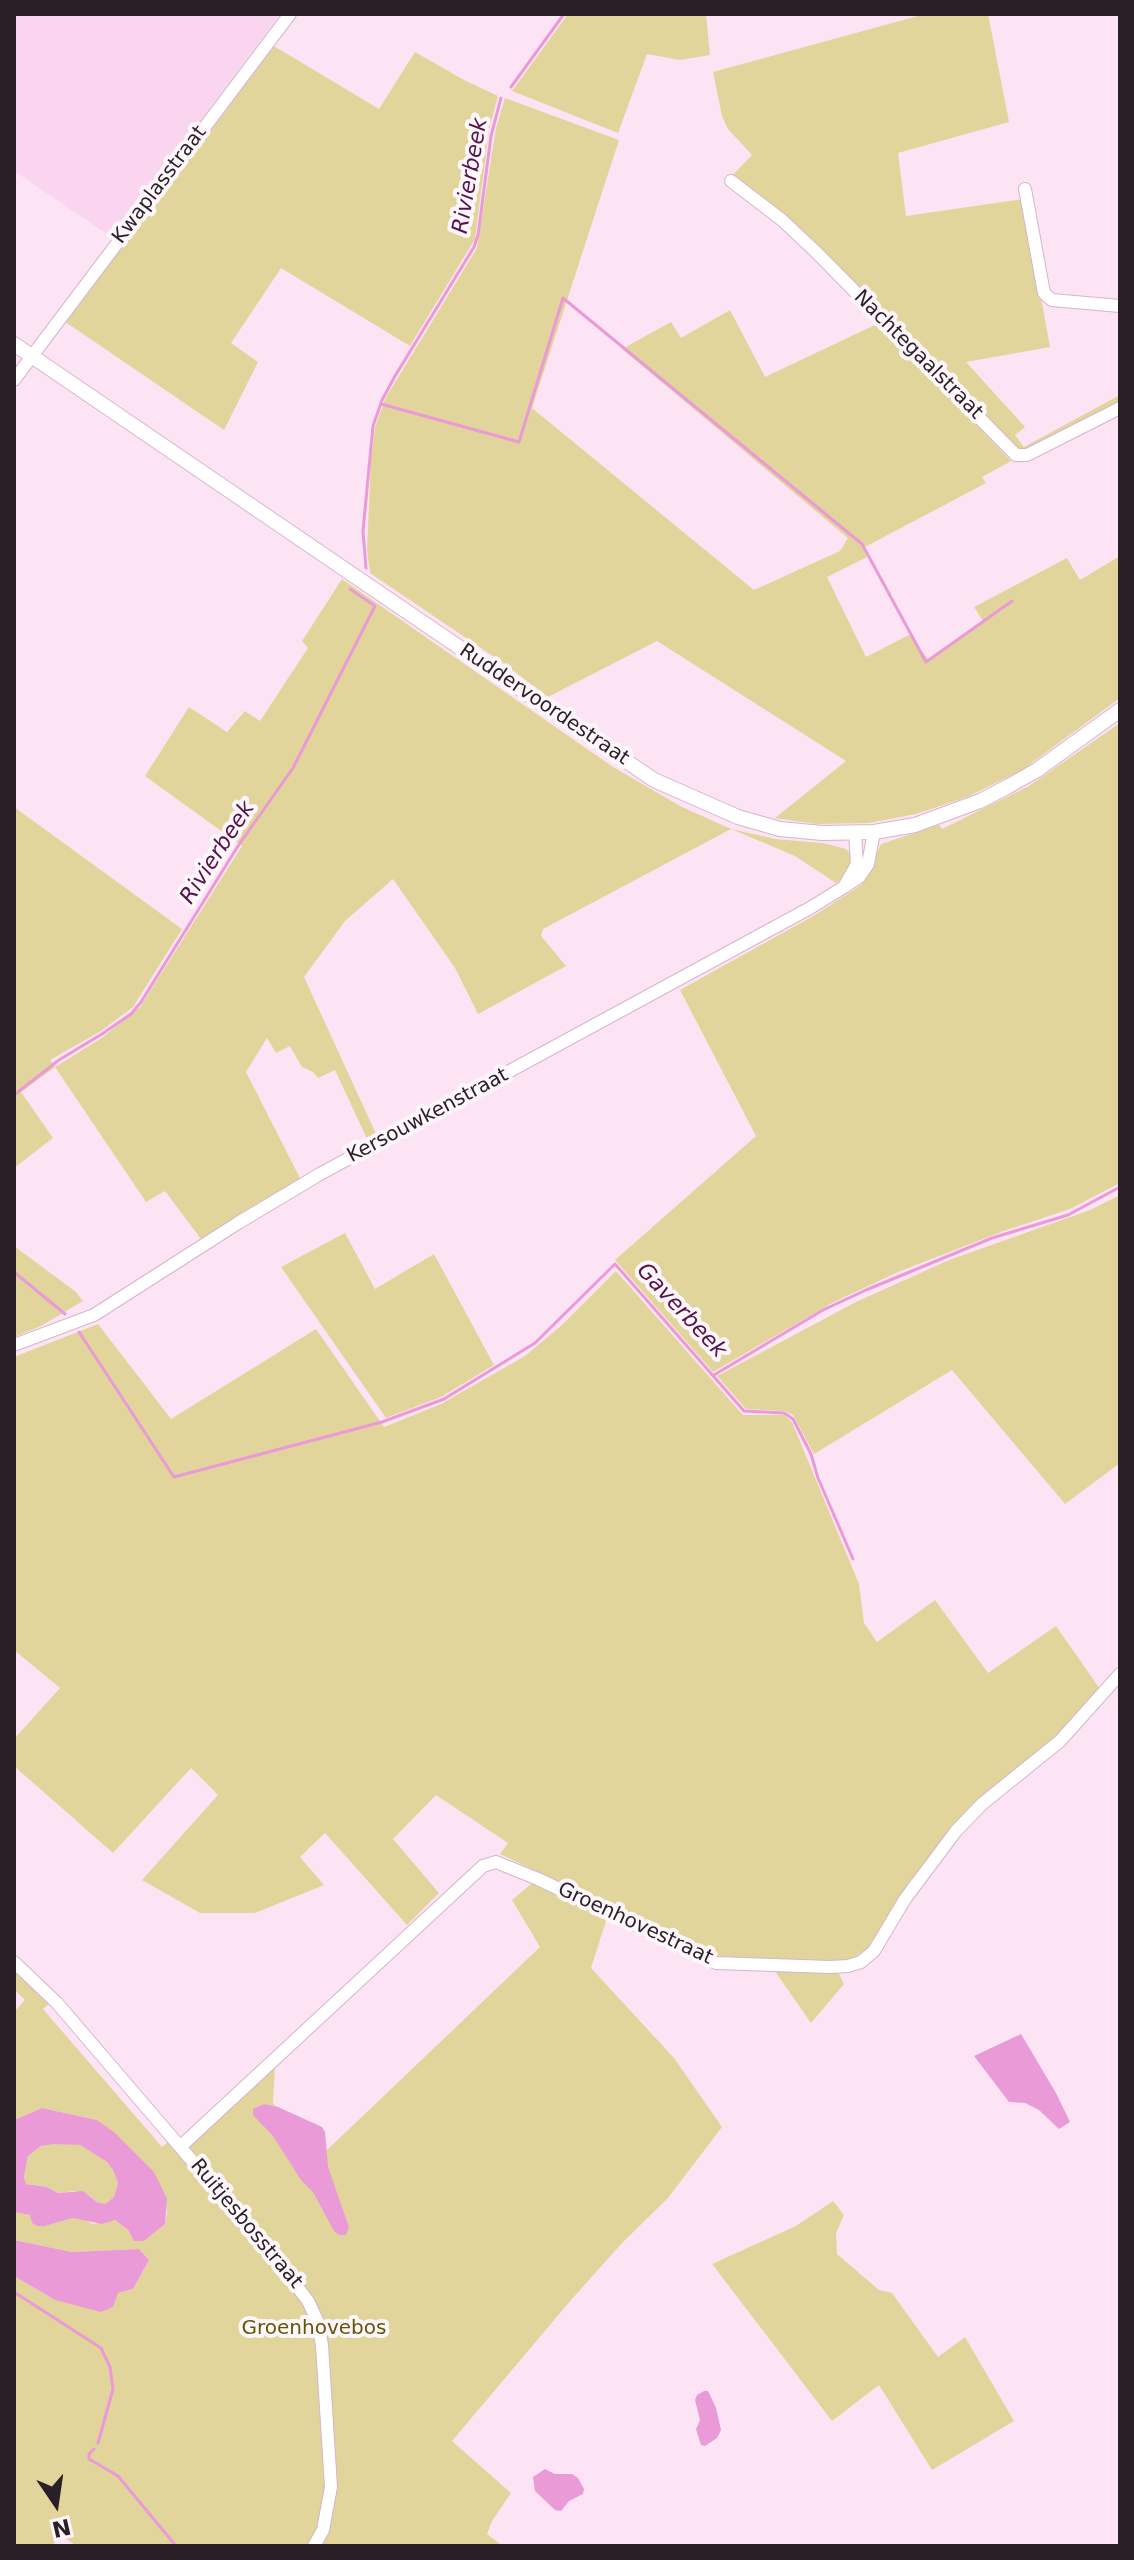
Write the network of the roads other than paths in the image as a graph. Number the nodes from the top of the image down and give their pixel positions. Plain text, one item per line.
1 (290, 14) edge
2 (731, 181) dead end
3 (1025, 189) dead end
4 (1120, 306) edge
5 (14, 344) edge
6 (31, 356) junction
7 (14, 380) edge
8 (1120, 408) edge
9 (1120, 710) edge
10 (874, 832) junction
11 (855, 833) junction
12 (844, 887) junction
13 (14, 1345) edge
14 (1120, 1674) edge
15 (14, 1962) edge
16 (181, 2146) junction
17 (314, 2546) edge

1 - 6 street, Kwaplasstraat
2 - 8 street, Nachtegaalstraat
3 - 4 street
5 - 6 street, Ruddervoordestraat
6 - 7 street, Kwaplasstraat
6 - 11 street, Ruddervoordestraat
9 - 10 street, Ruddervoordestraat
10 - 11 street, Ruddervoordestraat
10 - 12 street, Kersouwkenstraat
11 - 12 street
12 - 13 street, Kersouwkenstraat
14 - 16 street, Groenhovestraat
15 - 16 street, Ruitjesbosstraat
16 - 17 street, Ruitjesbosstraat

